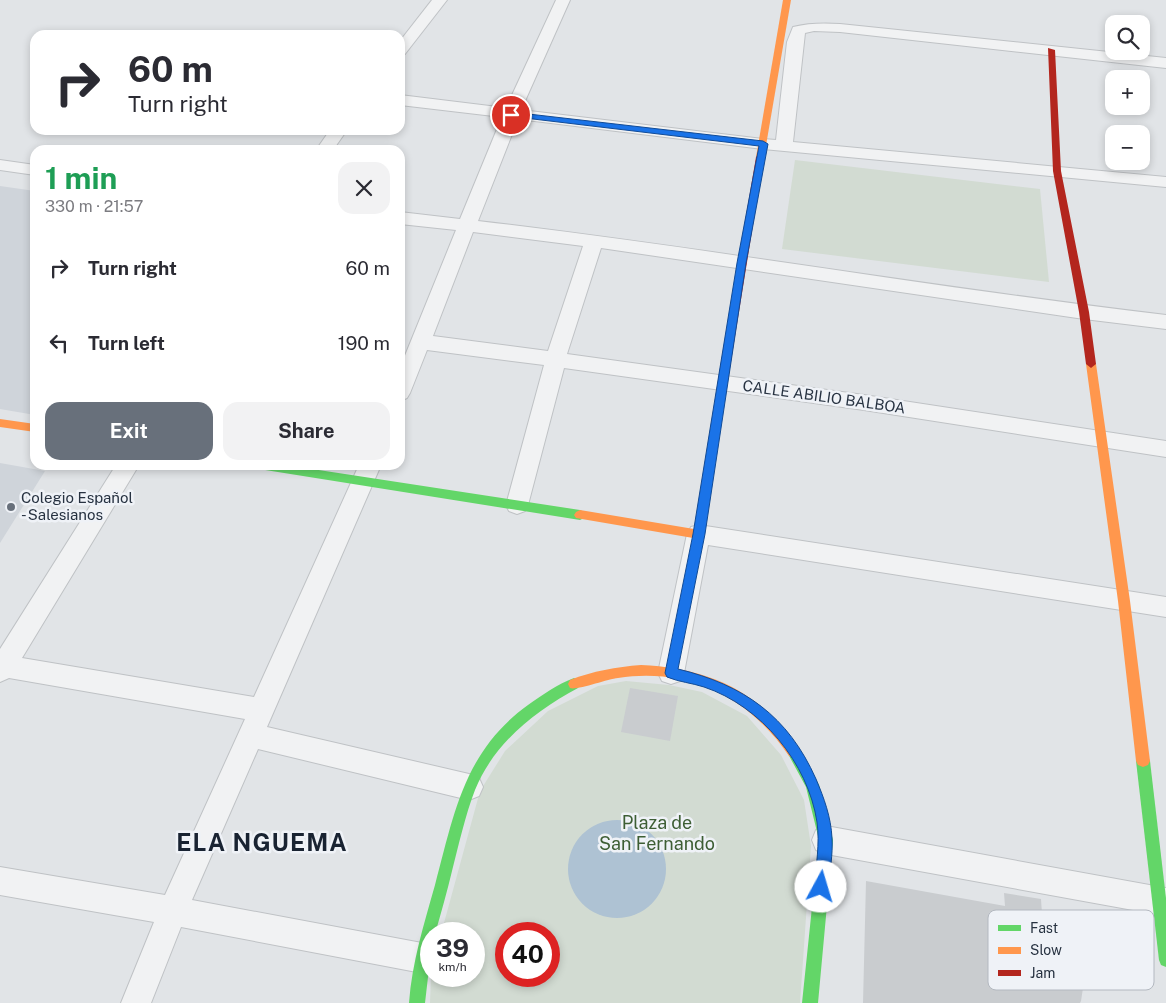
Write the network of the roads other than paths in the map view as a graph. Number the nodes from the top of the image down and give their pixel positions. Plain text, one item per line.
1 (440, 0) edge
2 (563, 0) edge
3 (787, 0) edge
4 (405, 45) edge
5 (1051, 50) junction
6 (1166, 62) edge
7 (405, 101) edge
8 (511, 115) junction
9 (763, 144) junction
10 (784, 145) junction
11 (0, 165) edge
12 (30, 169) edge
13 (1057, 171) junction
14 (1166, 182) edge
15 (405, 219) edge
16 (468, 227) junction
17 (594, 241) junction
18 (742, 263) junction
19 (1084, 312) junction
20 (1166, 322) edge
21 (421, 342) junction
22 (556, 358) junction
23 (405, 381) edge
24 (722, 382) junction
25 (0, 423) edge
26 (30, 427) edge
27 (1101, 441) junction
28 (1166, 448) edge
29 (125, 470) edge
30 (326, 470) edge
31 (366, 473) edge
32 (517, 505) junction
33 (699, 534) junction
34 (1124, 601) junction
35 (1166, 607) edge
36 (1, 669) edge
37 (671, 673) junction
38 (261, 710) junction
39 (249, 735) junction
40 (469, 787) junction
41 (826, 840) junction
42 (0, 881) edge
43 (1162, 901) edge
44 (173, 911) junction
45 (432, 922) edge
46 (420, 958) edge
47 (1166, 960) edge
48 (420, 970) edge
49 (136, 1003) edge
50 (417, 1003) edge
51 (810, 1003) edge

1 - 4 street
2 - 8 street
3 - 9 street
5 - 6 street
5 - 10 street
5 - 13 street
7 - 8 street
8 - 9 street
8 - 16 street
9 - 10 street
9 - 18 street
10 - 13 street
11 - 12 street
13 - 14 street
13 - 19 street
15 - 16 street
16 - 17 street
16 - 21 street
17 - 18 street
17 - 22 street
18 - 19 street
18 - 24 street
19 - 20 street
19 - 27 street
21 - 22 street, CALLE ABILIO BALBOA
21 - 23 street
22 - 24 street, CALLE ABILIO BALBOA
22 - 32 street
24 - 27 street, CALLE ABILIO BALBOA
24 - 33 street
25 - 26 street
27 - 28 street, CALLE ABILIO BALBOA
27 - 34 street
29 - 36 street
30 - 31 street
31 - 32 street
31 - 38 street
32 - 33 street
33 - 34 street
33 - 37 street
34 - 35 street
34 - 43 street
36 - 38 street
37 - 40 street
37 - 41 street
38 - 39 street
39 - 40 street
39 - 44 street
40 - 45 street
41 - 43 street
41 - 51 street
42 - 44 street
43 - 47 street
44 - 46 street
44 - 49 street
48 - 50 street

